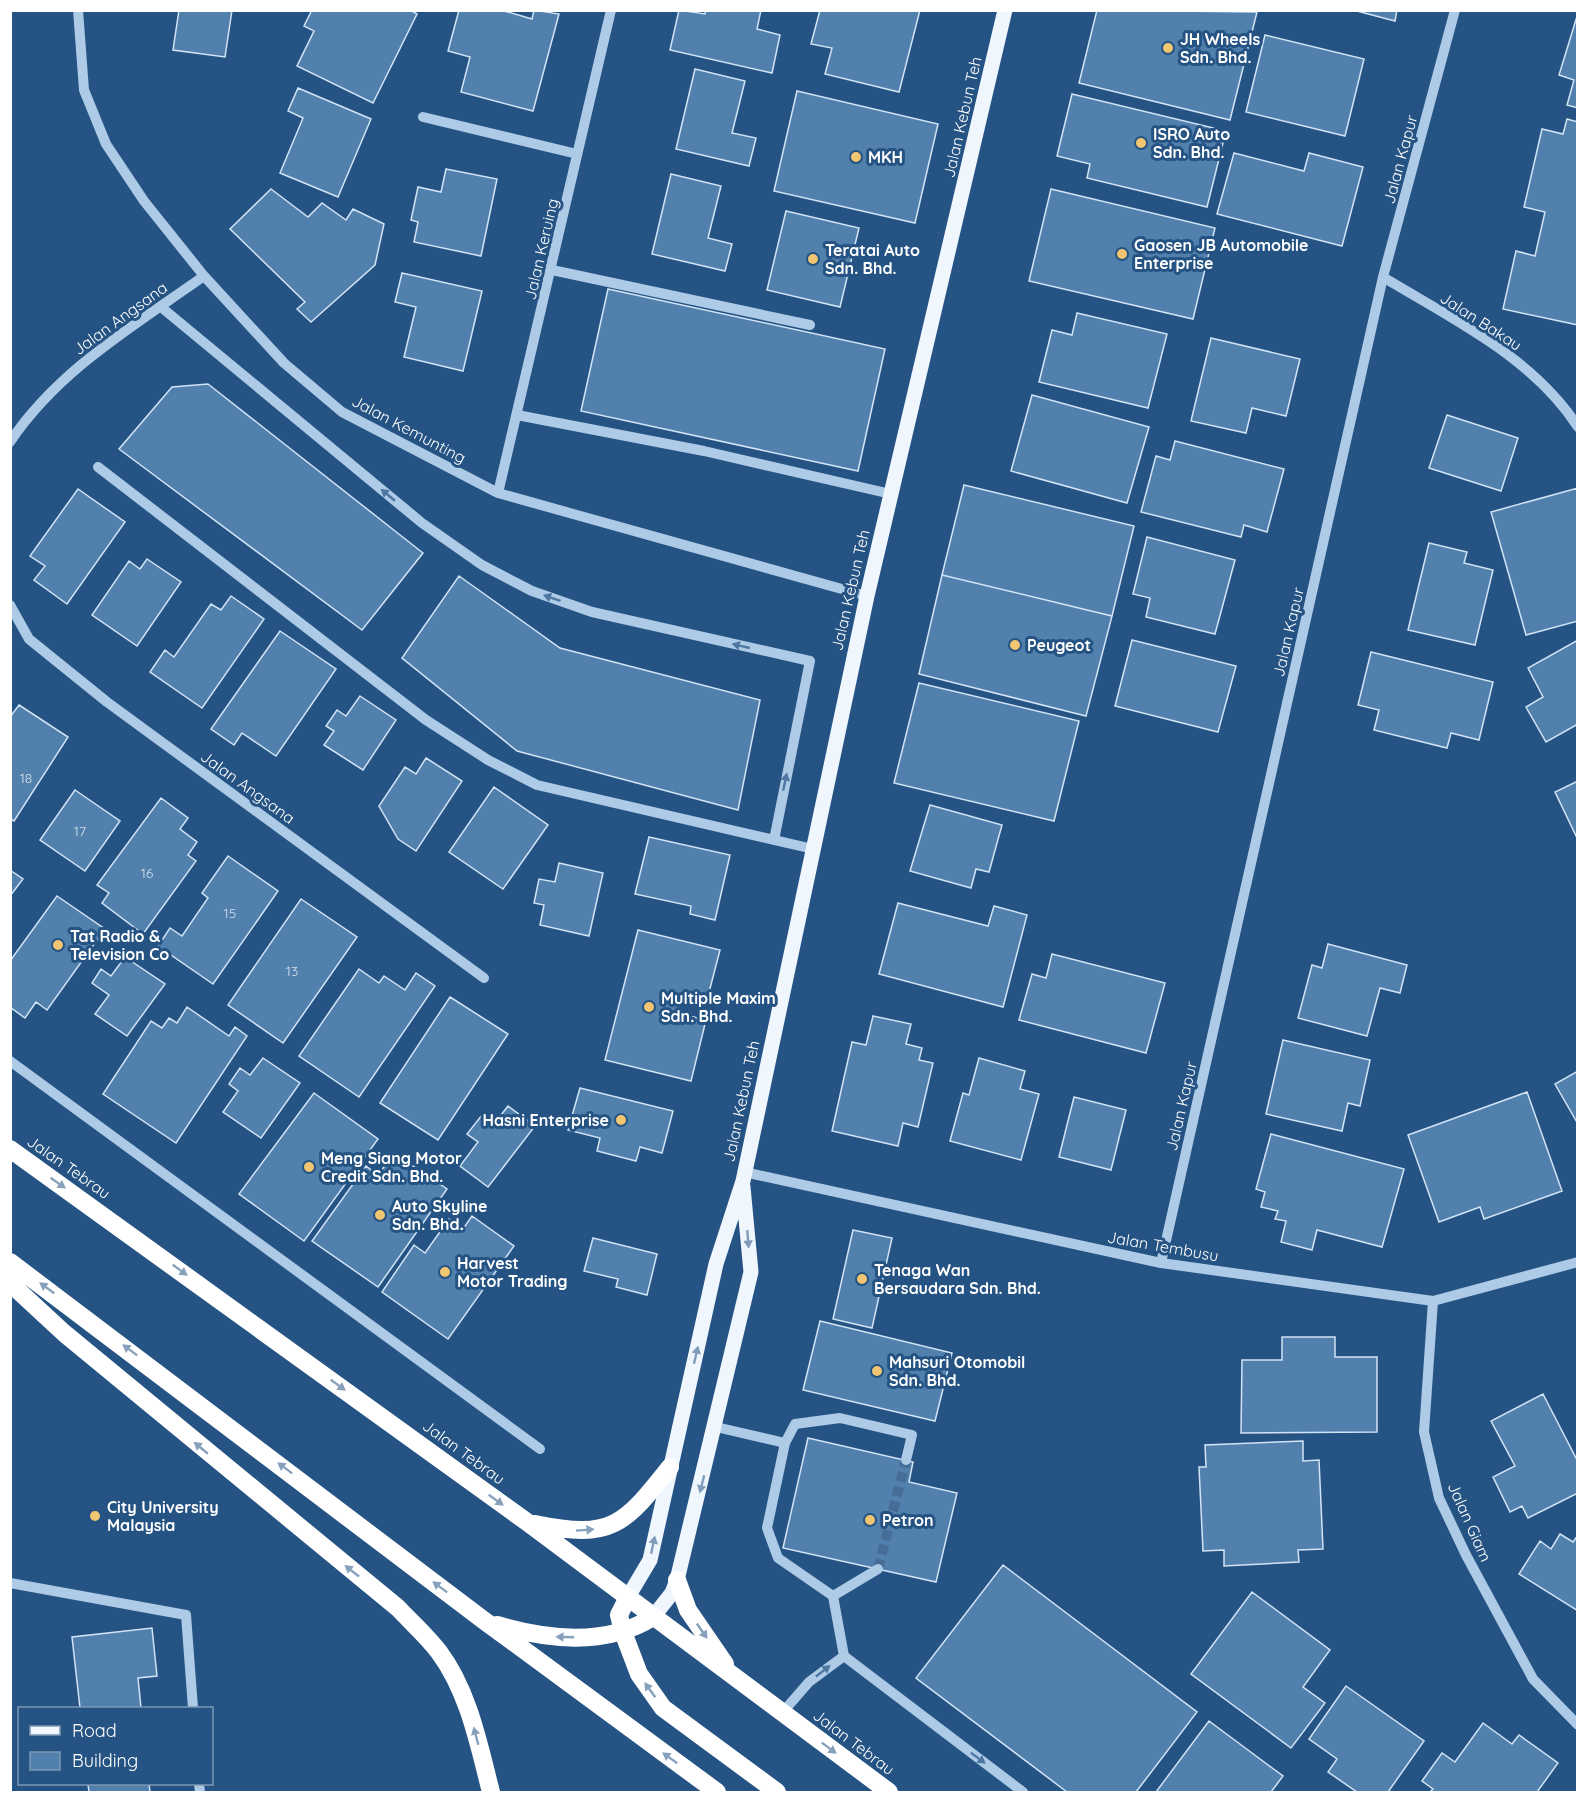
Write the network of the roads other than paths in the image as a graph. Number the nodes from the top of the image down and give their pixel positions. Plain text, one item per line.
1 (78, 10) edge
2 (611, 10) edge
3 (1005, 10) edge
4 (1455, 10) edge
5 (423, 117) dead end
6 (577, 154) junction
7 (552, 270) junction
8 (204, 276) junction
9 (1383, 278) junction
10 (161, 307) junction
11 (810, 325) dead end
12 (517, 415) junction
13 (1578, 427) edge
14 (10, 442) edge
15 (98, 467) dead end
16 (498, 493) junction
17 (891, 494) junction
18 (867, 596) junction
19 (10, 605) edge
20 (774, 840) junction
21 (813, 849) junction
22 (484, 978) dead end
23 (10, 1062) edge
24 (10, 1149) edge
25 (743, 1177) junction
26 (10, 1262) edge
27 (1578, 1262) edge
28 (1161, 1263) junction
29 (10, 1283) edge
30 (1433, 1301) junction
31 (716, 1427) junction
32 (785, 1443) junction
33 (540, 1449) dead end
34 (906, 1460) tunnel mouth
35 (670, 1467) junction
36 (527, 1522) junction
37 (878, 1569) tunnel mouth
38 (677, 1580) junction
39 (10, 1583) edge
40 (833, 1596) junction
41 (628, 1597) junction
42 (653, 1617) junction
43 (486, 1622) junction
44 (623, 1632) junction
45 (844, 1656) junction
46 (734, 1677) junction
47 (193, 1707) edge
48 (782, 1713) junction
49 (1578, 1725) edge
50 (491, 1792) edge
51 (717, 1792) edge
52 (777, 1792) edge
53 (889, 1792) edge
54 (1023, 1792) edge

1 - 8 street, Jalan Kemunting
2 - 6 street, Jalan Keruing
3 - 17 main road, Jalan Kebun Teh
4 - 9 street, Jalan Kapur
5 - 6 street
6 - 7 street, Jalan Keruing
7 - 11 street
7 - 12 street, Jalan Keruing
8 - 10 street, Jalan Angsana
8 - 16 street, Jalan Kemunting
9 - 13 street, Jalan Bakau
9 - 28 street, Jalan Kapur
10 - 14 street, Jalan Angsana
20 -> 10 street
12 - 16 street, Jalan Keruing
12 - 17 street
15 - 20 street
16 - 18 street, Jalan Kemunting
17 - 18 main road, Jalan Kebun Teh
18 - 21 main road, Jalan Kebun Teh
19 - 22 street, Jalan Angsana
20 - 21 street
21 - 25 main road, Jalan Kebun Teh
23 - 33 street
24 -> 36 highway, Jalan Tebrau
25 - 28 street, Jalan Tembusu
25 -> 31 main road, Jalan Kebun Teh
35 -> 25 main road, Jalan Kebun Teh
43 -> 26 highway
27 - 30 street, Jalan Tembusu
28 - 30 street, Jalan Tembusu
50 -> 29 highway
30 - 49 street, Jalan Giam
31 - 32 street
31 -> 38 main road, Jalan Kebun Teh
32 - 34 street
32 - 40 street
36 -> 35 highway
41 -> 35 main road, Jalan Kebun Teh
36 - 41 highway, Jalan Tebrau
37 - 40 street
38 - 42 main road, Jalan Kebun Teh
38 -> 46 highway
39 - 47 street
40 - 45 street
41 - 42 highway, Jalan Tebrau
41 - 44 highway
42 - 44 highway
42 - 46 highway, Jalan Tebrau
44 -> 43 highway
51 -> 43 highway
52 -> 44 highway
48 -> 45 street
45 -> 54 street
46 - 48 highway, Jalan Tebrau
48 -> 53 highway, Jalan Tebrau

